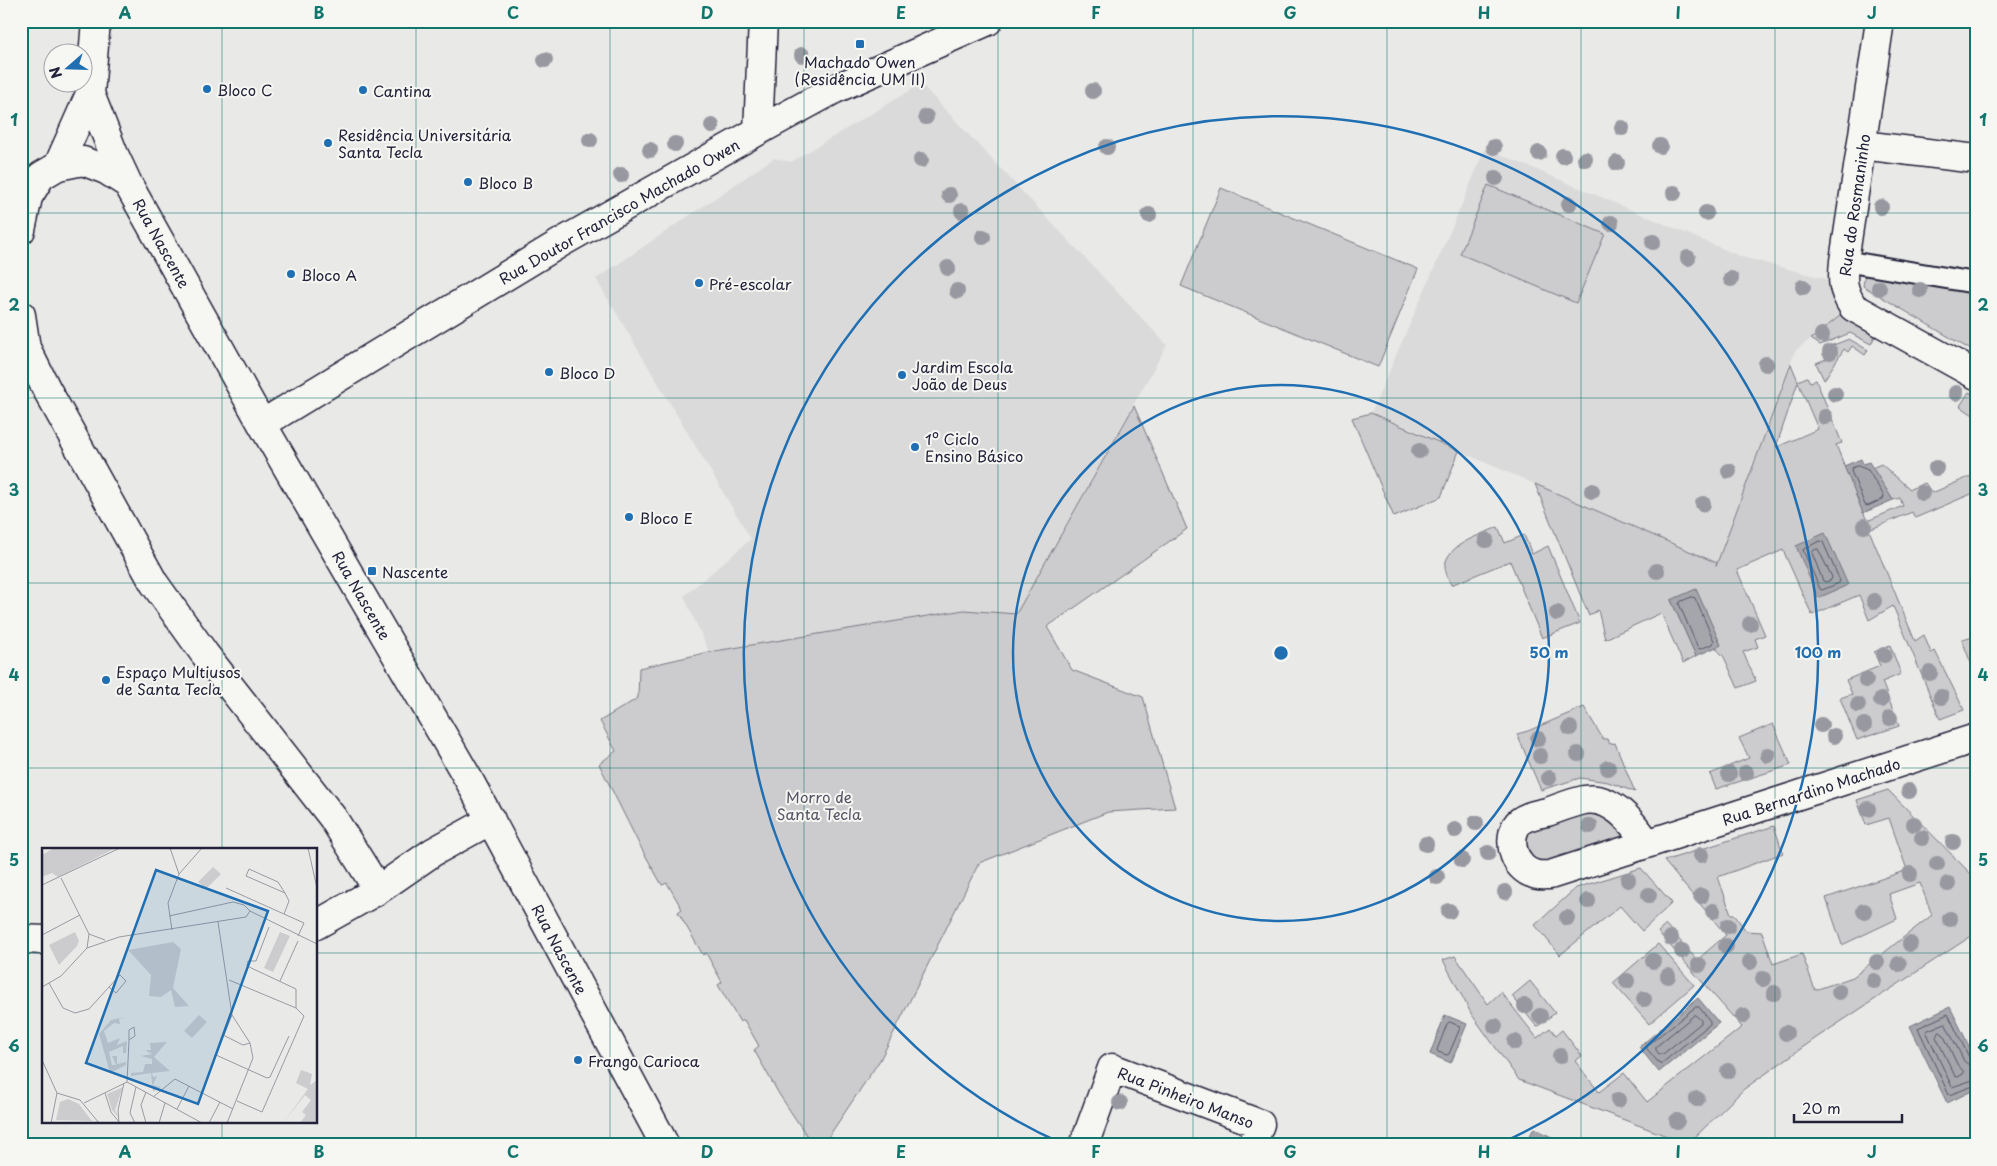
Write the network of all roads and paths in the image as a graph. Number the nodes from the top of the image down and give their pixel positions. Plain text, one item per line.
1 (96, 21) edge
2 (763, 21) edge
3 (988, 21) edge
4 (1880, 21) edge
5 (90, 94) junction
6 (758, 131) junction
7 (1862, 145) junction
8 (1976, 160) edge
9 (58, 166) junction
10 (128, 184) junction
11 (21, 230) edge
12 (1844, 261) junction
13 (1976, 283) edge
14 (21, 315) edge
15 (1976, 375) edge
16 (262, 424) junction
17 (1976, 738) edge
18 (491, 820) junction
19 (1647, 844) dead end
20 (378, 890) junction
21 (318, 924) edge
22 (21, 939) edge
23 (42, 940) edge
24 (665, 1145) edge
25 (1084, 1145) edge
26 (1252, 1145) edge

1 - 5 street
2 - 6 street
3 - 6 street, Rua Doutor Francisco Machado Owen
4 - 7 street, Rua do Rosmaninho
5 - 9 street
5 - 10 street
6 - 16 street, Rua Doutor Francisco Machado Owen
7 - 8 street
7 - 12 street, Rua do Rosmaninho
9 - 10 street, Rua Nascente
9 - 11 street, Rua Nascente
10 - 16 street, Rua Nascente
12 - 13 lane
12 - 15 street, Rua do Rosmaninho
14 - 20 street
16 - 18 street, Rua Nascente
17 - 19 street, Rua Bernardino Machado
18 - 20 street
18 - 24 street, Rua Nascente
20 - 21 street
22 - 23 street
25 - 26 street, Rua Pinheiro Manso

